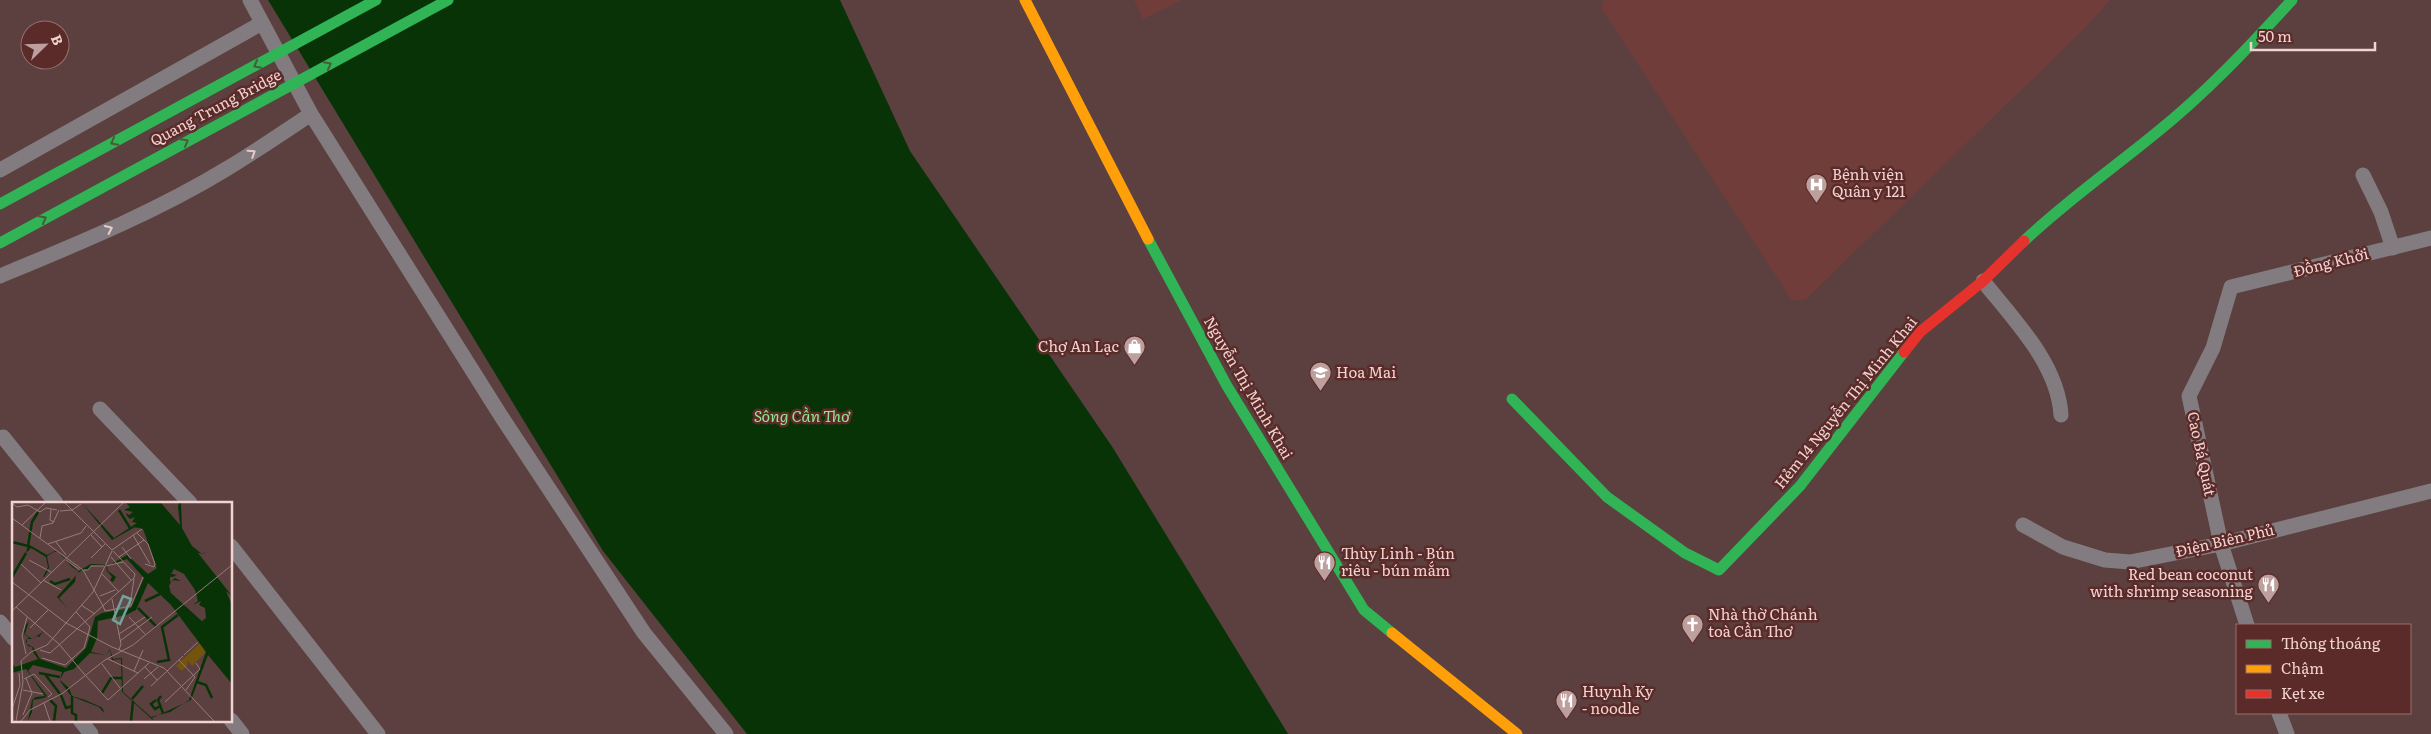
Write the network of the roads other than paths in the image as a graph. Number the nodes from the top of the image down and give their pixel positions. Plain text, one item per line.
1 (250, 0) edge
2 (376, 0) edge
3 (448, 0) edge
4 (1026, 0) edge
5 (2292, 0) edge
6 (262, 23) junction
7 (311, 114) junction
8 (0, 170) edge
9 (2363, 176) dead end
10 (0, 204) edge
11 (2430, 241) edge
12 (0, 243) edge
13 (2393, 248) junction
14 (0, 276) edge
15 (1983, 281) junction
16 (2231, 287) joint
17 (1512, 399) dead end
18 (100, 409) dead end
19 (2060, 415) dead end
20 (3, 437) dead end
21 (2431, 491) edge
22 (55, 502) edge
23 (189, 502) edge
24 (2023, 525) dead end
25 (2221, 544) junction
26 (232, 547) edge
27 (0, 622) edge
28 (2247, 624) edge
29 (12, 637) edge
30 (2278, 714) edge
31 (232, 721) edge
32 (82, 722) edge
33 (91, 734) edge
34 (242, 734) edge
35 (378, 734) edge
36 (726, 734) edge
37 (1517, 734) edge
38 (2287, 734) edge

1 - 6 street
2 -> 10 street, Quang Trung Bridge, bridge
12 -> 3 street, Quang Trung Bridge, bridge
4 - 37 street, Nguyễn Thị Minh Khai
5 - 15 street, Hẻm 14 Nguyễn Thị Minh Khai
6 - 7 street
6 - 8 street
14 -> 7 street
7 - 36 street
9 - 13 street
11 - 13 street, Đồng Khởi
13 - 16 street, Đồng Khởi
15 - 17 street, Hẻm 14 Nguyễn Thị Minh Khai
15 - 19 street
16 - 25 street, Cao Bá Quát
18 - 23 street
20 - 22 street
21 - 25 street, Điện Biên Phủ
24 - 25 street, Điện Biên Phủ
25 - 28 street, Cao Bá Quát
26 - 35 street
27 - 29 street
30 - 38 street
31 - 34 street
32 - 33 street

